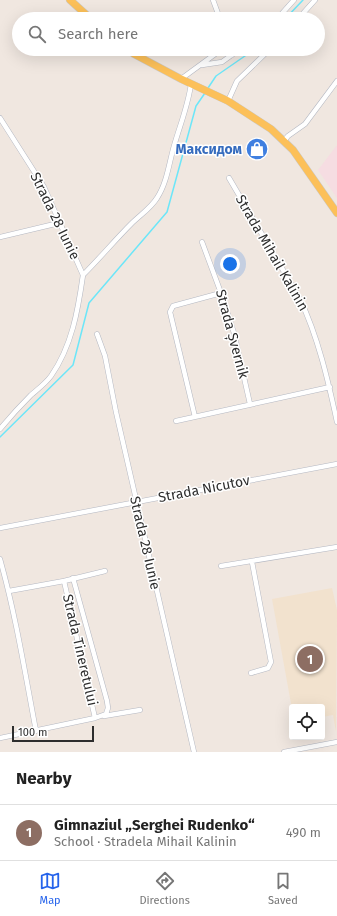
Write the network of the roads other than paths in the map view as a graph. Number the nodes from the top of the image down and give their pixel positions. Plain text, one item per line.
1 (70, 0) edge
2 (213, 0) edge
3 (294, 0) edge
4 (315, 0) edge
5 (83, 12) edge
6 (217, 12) edge
7 (283, 12) edge
8 (304, 12) edge
9 (138, 56) edge
10 (213, 56) edge
11 (231, 56) edge
12 (263, 56) edge
13 (202, 64) junction
14 (181, 80) junction
15 (337, 81) edge
16 (192, 85) junction
17 (226, 100) junction
18 (0, 118) edge
19 (284, 141) junction
20 (229, 178) dead end
21 (337, 213) edge
22 (60, 223) junction
23 (0, 237) edge
24 (202, 242) dead end
25 (83, 275) junction
26 (221, 293) junction
27 (97, 334) dead end
28 (330, 387) junction
29 (250, 404) junction
30 (195, 417) junction
31 (176, 421) dead end
32 (337, 422) edge
33 (0, 428) edge
34 (337, 464) edge
35 (136, 502) junction
36 (0, 528) edge
37 (337, 546) edge
38 (0, 559) edge
39 (252, 562) junction
40 (221, 566) dead end
41 (105, 571) dead end
42 (73, 578) junction
43 (64, 581) junction
44 (9, 591) junction
45 (251, 673) dead end
46 (140, 710) dead end
47 (102, 716) junction
48 (95, 718) junction
49 (36, 731) junction
50 (0, 738) edge
51 (337, 742) edge
52 (194, 752) edge
53 (284, 752) edge

1 - 5 main road
2 - 6 street
3 - 7 street
4 - 8 street
9 - 14 main road
10 - 13 street
11 - 13 street
12 - 17 street
13 - 14 street
14 - 16 main road
15 - 19 street
16 - 17 main road
16 - 25 street
17 - 19 main road
18 - 22 street, Strada 28 Iunie
19 - 21 main road
20 - 28 street, Strada Mihail Kalinin
22 - 23 street
22 - 25 street, Strada 28 Iunie
24 - 26 street, Strada Șvernik
25 - 33 street
26 - 29 street, Strada Șvernik
26 - 30 street
27 - 35 street, Strada 28 Iunie
28 - 29 street
28 - 32 street, Strada Mihail Kalinin
29 - 30 street
30 - 31 street
34 - 35 street, Strada Nicutov
35 - 36 street, Strada Nicutov
35 - 52 street, Strada 28 Iunie
37 - 39 street
38 - 44 street
39 - 40 street
39 - 45 street
41 - 42 street
42 - 43 street
42 - 47 street, Strada Tineretului
43 - 44 street
43 - 48 street, Strada Tineretului
44 - 49 street
46 - 47 street
47 - 48 street
48 - 49 street
49 - 50 street
51 - 53 street

